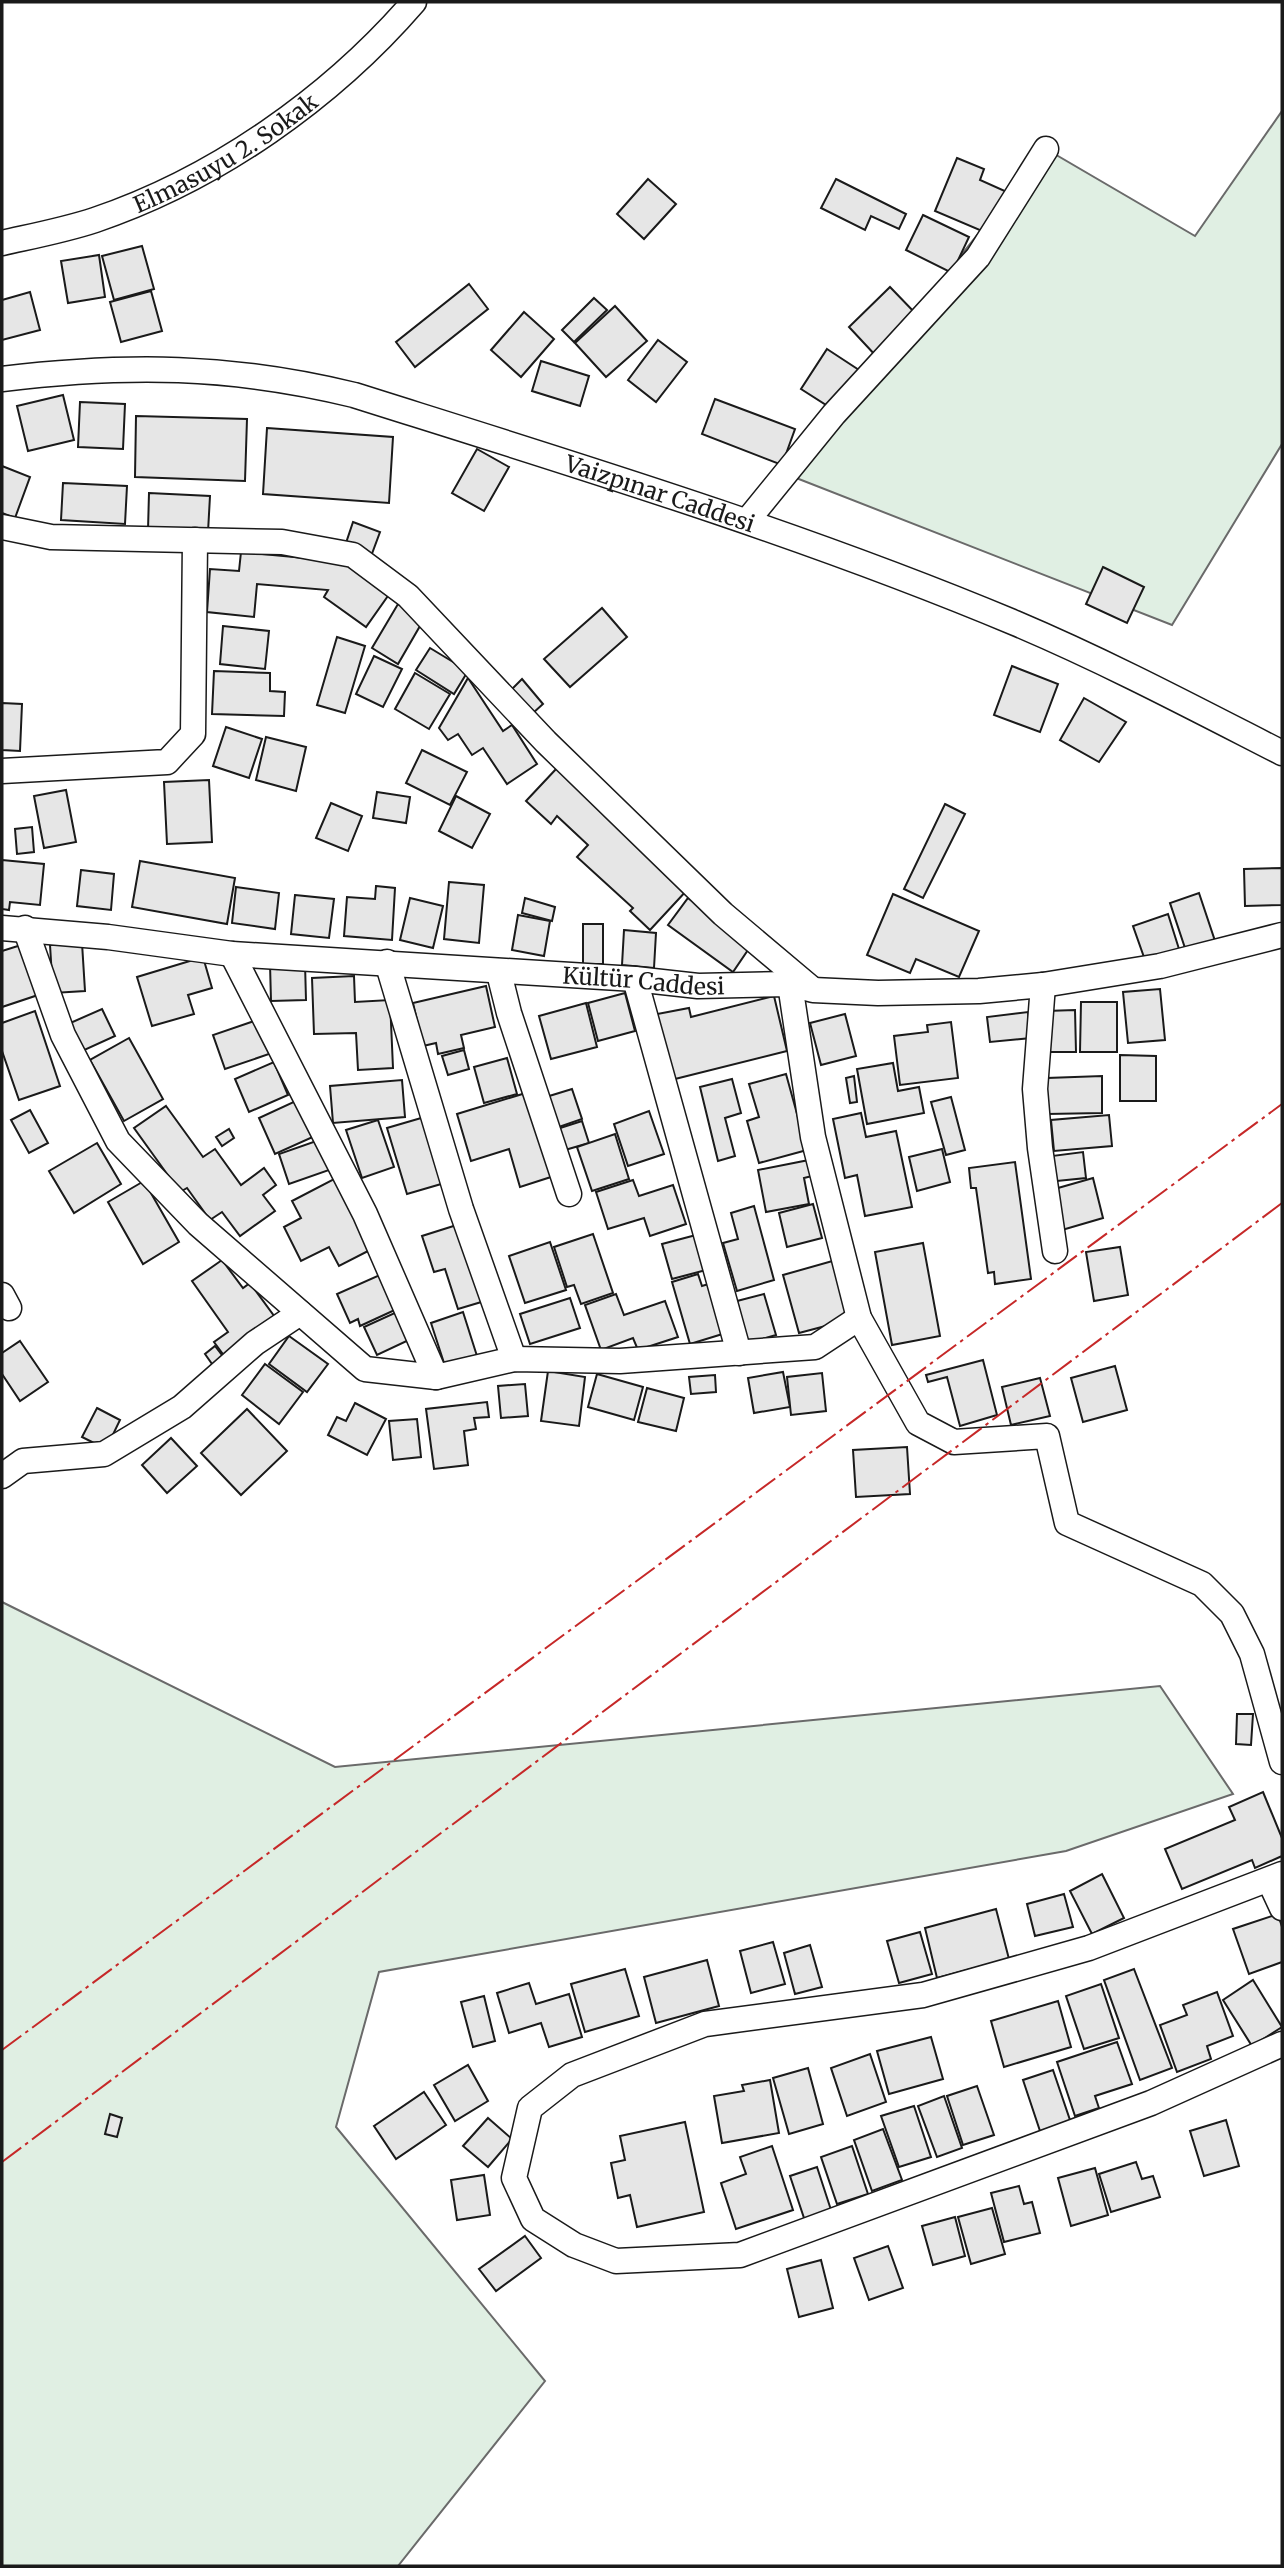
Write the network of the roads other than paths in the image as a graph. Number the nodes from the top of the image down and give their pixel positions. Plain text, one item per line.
1 (414, 2) edge
2 (1046, 149) dead end
3 (2, 243) edge
4 (2, 379) edge
5 (747, 521) junction
6 (2, 527) edge
7 (195, 540) junction
8 (1282, 753) edge
9 (2, 771) edge
10 (13, 928) edge
11 (1282, 935) edge
12 (232, 954) junction
13 (387, 962) junction
14 (499, 973) junction
15 (635, 979) junction
16 (1043, 985) junction
17 (801, 987) junction
18 (569, 1194) dead end
19 (1055, 1251) dead end
20 (300, 1313) junction
21 (859, 1318) junction
22 (739, 1353) junction
23 (514, 1359) junction
24 (436, 1377) junction
25 (2, 1476) edge
26 (1282, 1762) edge
27 (1276, 1877) edge
28 (1282, 1908) edge
29 (1282, 2044) edge

1 - 3 street, Elmasuyu 2. Sokak
2 - 5 street
4 - 5 street, Vaizpınar Caddesi
5 - 8 street, Vaizpınar Caddesi
6 - 7 street
7 - 9 street
7 - 17 street
10 - 12 street, Kültür Caddesi
10 - 20 street
11 - 16 street, Kültür Caddesi
12 - 13 street, Kültür Caddesi
12 - 24 street
13 - 14 street, Kültür Caddesi
13 - 23 street
14 - 15 street, Kültür Caddesi
14 - 18 street
15 - 17 street, Kültür Caddesi
15 - 22 street
16 - 17 street, Kültür Caddesi
16 - 19 street
17 - 21 street
20 - 24 street
20 - 25 street
21 - 22 street
21 - 26 street
22 - 23 street
23 - 24 street
27 - 28 street
27 - 29 street

